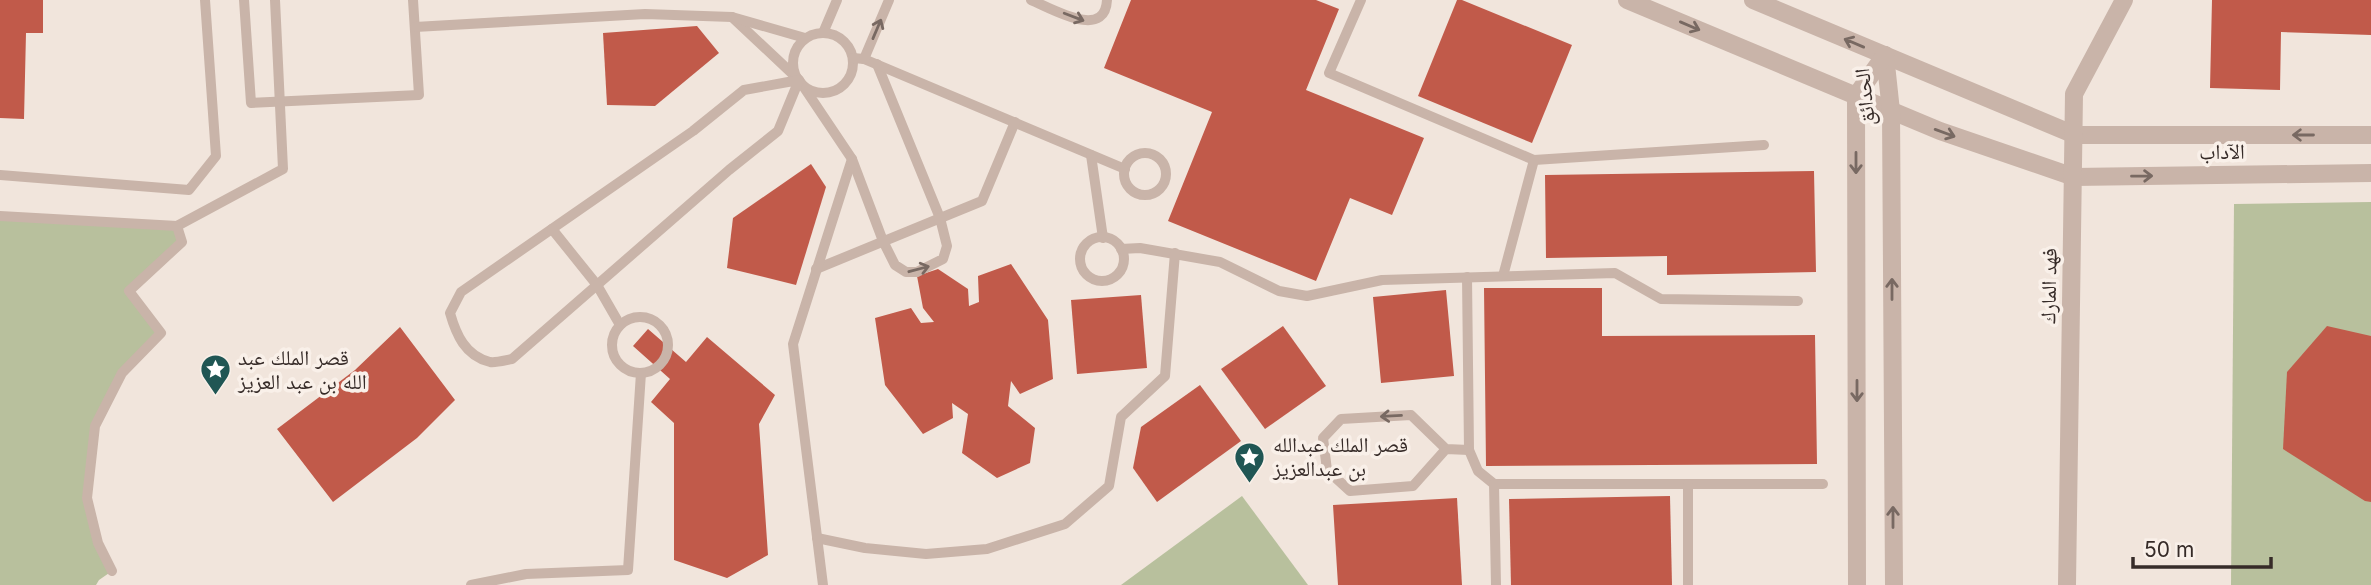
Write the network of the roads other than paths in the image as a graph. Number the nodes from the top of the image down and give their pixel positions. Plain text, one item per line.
1 (205, 0) edge
2 (244, 0) edge
3 (275, 0) edge
4 (413, 0) edge
5 (837, 0) edge
6 (889, 0) edge
7 (1031, 0) edge
8 (1107, 0) edge
9 (1627, 0) edge
10 (1753, 0) edge
11 (2124, 0) edge
12 (1359, 1) edge
13 (732, 17) junction
14 (415, 27) junction
15 (823, 33) junction
16 (806, 38) junction
17 (1885, 55) junction
18 (858, 58) junction
19 (877, 64) junction
20 (799, 80) junction
21 (1856, 96) junction
22 (280, 102) junction
23 (1891, 111) junction
24 (1015, 122) junction
25 (2075, 135) junction
26 (2371, 135) edge
27 (1764, 145) dead end
28 (1091, 155) junction
29 (852, 159) junction
30 (1534, 160) junction
31 (1125, 169) dead end
32 (2371, 173) edge
33 (0, 175) edge
34 (2074, 177) junction
35 (0, 216) edge
36 (940, 218) junction
37 (177, 226) junction
38 (552, 229) junction
39 (1102, 238) junction
40 (883, 241) junction
41 (1121, 249) junction
42 (1175, 253) junction
43 (816, 269) junction
44 (1503, 276) junction
45 (1467, 277) junction
46 (597, 285) junction
47 (1798, 301) dead end
48 (620, 325) junction
49 (641, 373) junction
50 (1446, 449) junction
51 (1469, 450) junction
52 (1494, 484) junction
53 (1688, 484) junction
54 (1823, 484) dead end
55 (817, 538) junction
56 (112, 571) dead end
57 (471, 585) edge
58 (823, 585) edge
59 (1496, 585) edge
60 (1688, 585) edge
61 (1857, 585) edge
62 (1894, 585) edge
63 (2067, 585) edge

1 - 33 lane
2 - 22 lane
3 - 22 lane
4 - 14 lane
5 - 15 lane
18 -> 6 lane
7 -> 8 lane
9 -> 21 street, الآداب
17 -> 10 street
11 - 25 street, فهد المارك
12 - 30 lane
13 - 14 lane
13 - 16 lane
13 - 20 lane
14 - 22 lane
15 - 16 lane
15 - 18 lane
16 - 20 lane
17 - 21 street, الحدائق
17 - 23 street, الحدائق
17 - 25 street
18 - 19 lane
18 - 20 lane
19 - 24 lane
19 - 36 lane
20 - 29 lane
20 - 38 lane
20 - 46 lane
21 - 23 street, الآداب
21 -> 61 street, الحدائق
22 - 37 lane
23 -> 34 street, الآداب
62 -> 23 street, الحدائق
24 - 28 lane
24 - 36 lane
26 -> 25 street, الآداب
25 - 34 street, فهد المارك
27 - 30 lane
28 - 31 lane
28 - 39 lane
29 - 40 lane
29 - 43 lane
30 - 44 lane
34 -> 32 street, الآداب
34 - 63 street, فهد المارك
35 - 37 lane
36 - 40 lane
40 -> 36 lane
37 - 56 lane
38 - 46 lane
38 - 46 lane
39 - 41 lane
39 - 41 lane
40 - 43 lane
41 - 42 lane
42 - 45 lane
42 - 55 lane
43 - 55 lane
44 - 45 lane
44 - 47 lane
45 - 51 lane
46 - 48 lane
48 - 49 lane
48 - 49 lane
49 - 57 lane
50 -> 50 lane
50 - 51 lane
51 - 52 lane
52 - 53 lane
52 - 59 lane
53 - 54 lane
53 - 60 lane
55 - 58 lane

